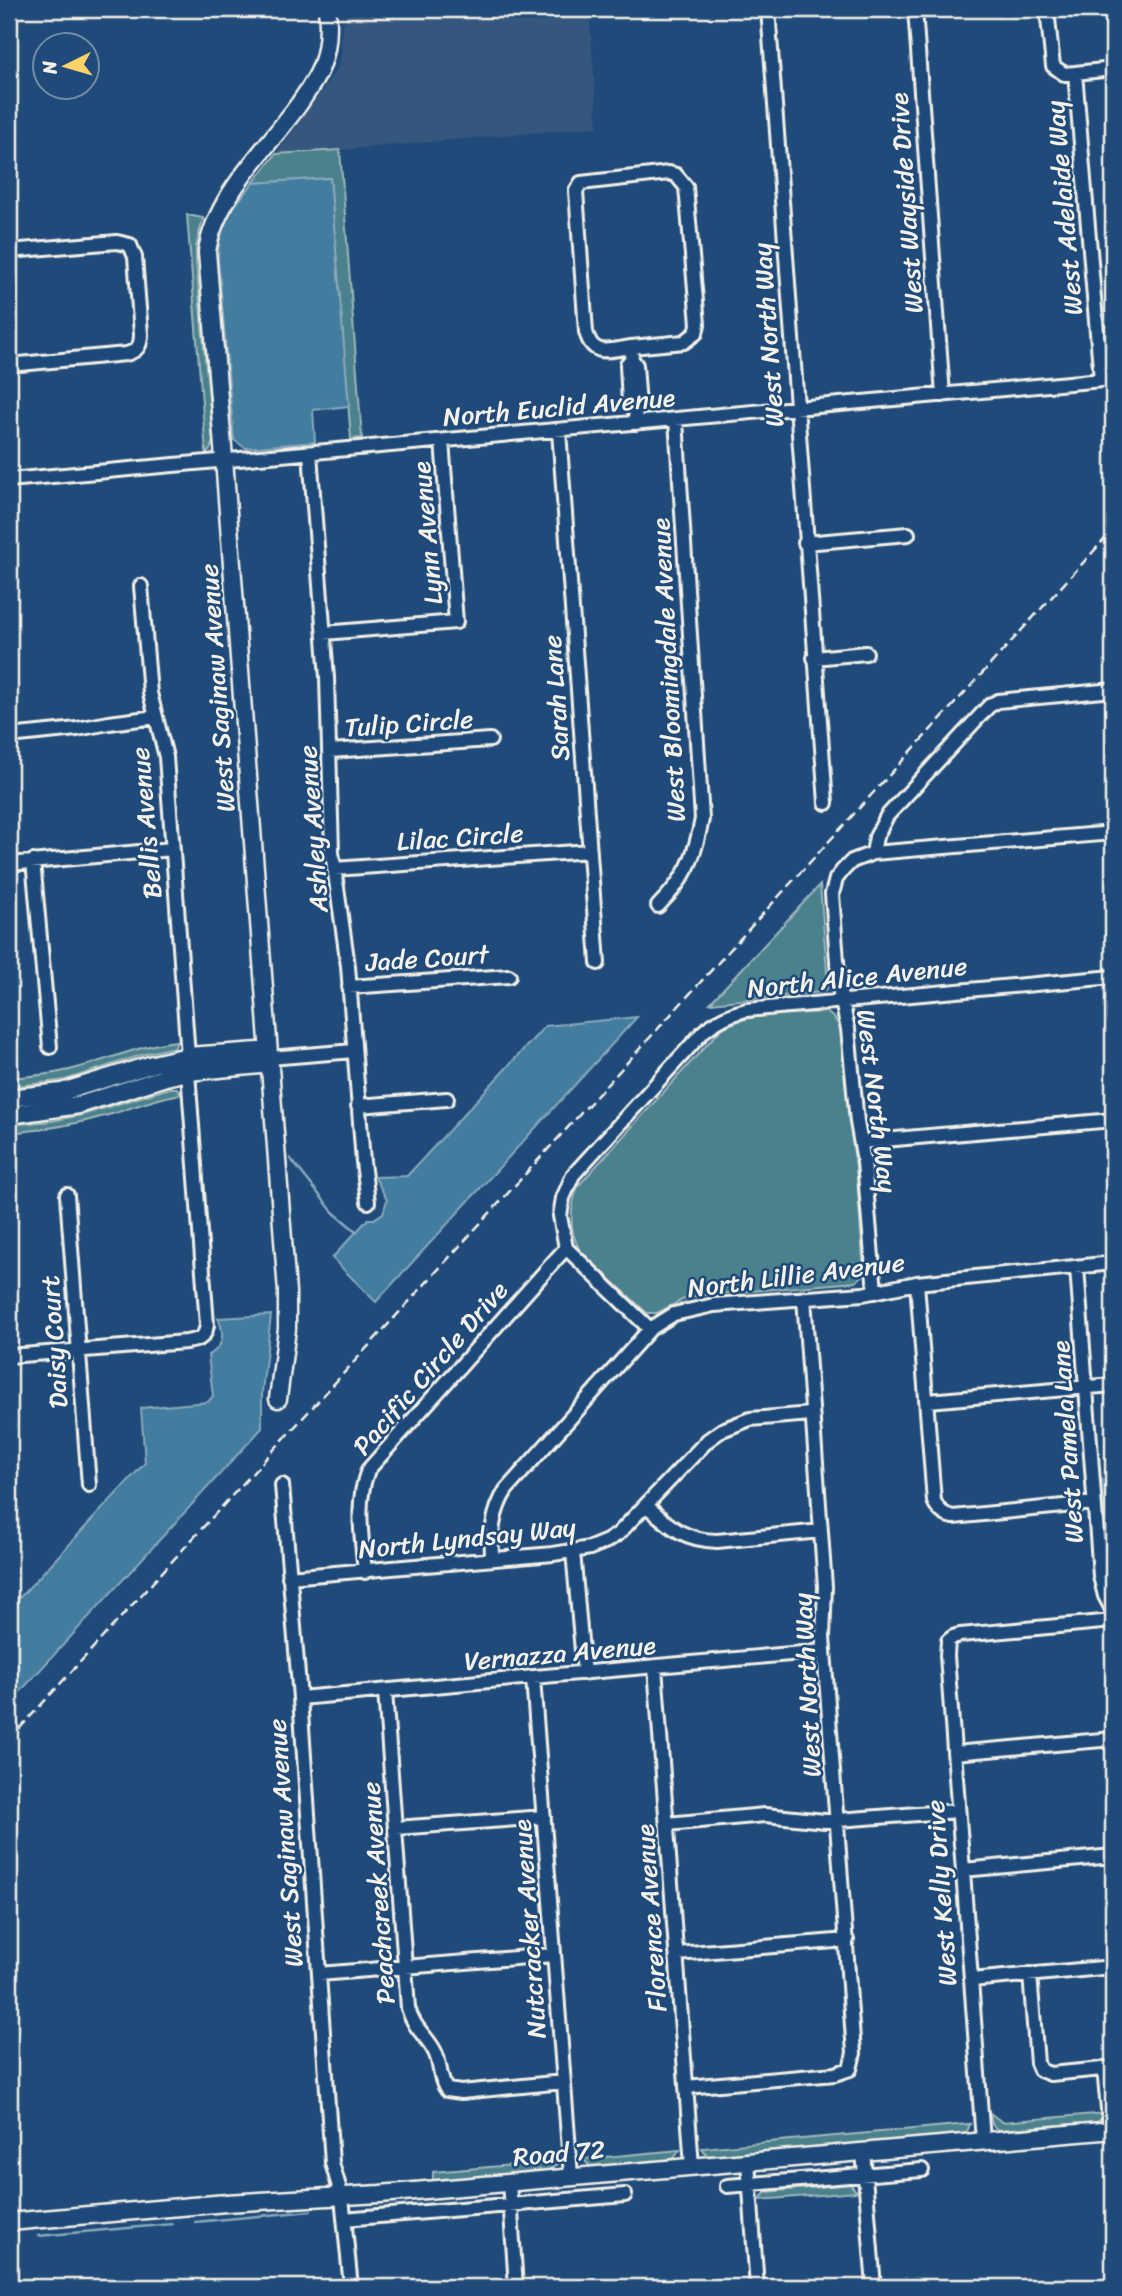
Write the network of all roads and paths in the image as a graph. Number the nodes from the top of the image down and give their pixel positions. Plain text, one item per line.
1 (327, 9) edge
2 (768, 9) edge
3 (915, 9) edge
4 (1047, 9) edge
5 (1113, 69) edge
6 (1076, 73) junction
7 (9, 251) edge
8 (631, 353) junction
9 (9, 365) edge
10 (1107, 379) edge
11 (943, 395) junction
12 (796, 409) junction
13 (676, 420) junction
14 (636, 423) junction
15 (559, 430) junction
16 (442, 441) junction
17 (310, 453) junction
18 (224, 459) junction
19 (9, 480) edge
20 (908, 534) dead end
21 (806, 542) junction
22 (141, 586) dead end
23 (324, 633) junction
24 (866, 653) dead end
25 (814, 658) junction
26 (1113, 690) edge
27 (156, 717) junction
28 (9, 736) edge
29 (490, 740) dead end
30 (330, 751) junction
31 (826, 803) dead end
32 (1113, 834) edge
33 (172, 849) junction
34 (590, 851) junction
35 (873, 853) junction
36 (33, 861) junction
37 (9, 863) edge
38 (334, 869) junction
39 (658, 906) dead end
40 (598, 963) dead end
41 (509, 976) dead end
42 (1113, 977) edge
43 (349, 987) junction
44 (841, 1000) junction
45 (50, 1047) dead end
46 (354, 1051) junction
47 (270, 1058) junction
48 (188, 1064) junction
49 (89, 1085) junction
50 (9, 1098) edge
51 (447, 1100) dead end
52 (358, 1106) junction
53 (31, 1113) junction
54 (9, 1115) edge
55 (1113, 1120) edge
56 (861, 1142) junction
57 (66, 1195) dead end
58 (368, 1202) dead end
59 (566, 1248) junction
60 (1113, 1264) edge
61 (1077, 1267) junction
62 (917, 1283) junction
63 (875, 1292) junction
64 (804, 1298) junction
65 (650, 1329) junction
66 (77, 1351) junction
67 (9, 1356) edge
68 (1113, 1385) edge
69 (1086, 1388) junction
70 (278, 1399) dead end
71 (928, 1401) junction
72 (811, 1414) junction
73 (89, 1485) dead end
74 (282, 1485) dead end
75 (1094, 1503) junction
76 (647, 1506) junction
77 (821, 1531) junction
78 (573, 1552) junction
79 (492, 1559) junction
80 (365, 1572) junction
81 (289, 1577) junction
82 (1113, 1611) edge
83 (1113, 1621) edge
84 (824, 1651) junction
85 (655, 1667) junction
86 (584, 1673) junction
87 (533, 1678) junction
88 (385, 1691) junction
89 (300, 1698) junction
90 (1113, 1739) edge
91 (954, 1753) junction
92 (958, 1811) junction
93 (544, 1817) junction
94 (838, 1820) junction
95 (667, 1824) junction
96 (396, 1828) junction
97 (1113, 1856) edge
98 (963, 1870) junction
99 (846, 1940) junction
100 (677, 1954) junction
101 (553, 1955) junction
102 (405, 1966) junction
103 (1113, 1967) edge
104 (319, 1974) junction
105 (1030, 1974) junction
106 (971, 1980) junction
107 (1109, 2068) edge
108 (563, 2082) junction
109 (686, 2087) junction
110 (1112, 2130) edge
111 (983, 2141) junction
112 (863, 2151) junction
113 (748, 2161) junction
114 (692, 2166) junction
115 (922, 2170) dead end
116 (865, 2175) junction
117 (571, 2176) junction
118 (509, 2182) junction
119 (749, 2184) junction
120 (727, 2186) dead end
121 (625, 2195) dead end
122 (342, 2197) junction
123 (510, 2204) junction
124 (344, 2219) junction
125 (9, 2222) edge
126 (351, 2287) edge
127 (516, 2287) edge
128 (757, 2287) edge
129 (874, 2287) edge

1 - 18 street, West Saginaw Avenue
2 - 12 street, West North Way
3 - 11 street, West Wayside Drive
4 - 6 street, West Adelaide Way
5 - 6 street
6 - 10 street, West Adelaide Way
7 - 9 street
8 - 8 street
8 - 14 street
10 - 11 street, North Euclid Avenue
11 - 12 street, North Euclid Avenue
12 - 13 street, North Euclid Avenue
12 - 21 street, West North Way
13 - 14 street, North Euclid Avenue
13 - 39 street, West Bloomingdale Avenue
14 - 15 street, North Euclid Avenue
15 - 16 street, North Euclid Avenue
15 - 34 street, Sarah Lane
16 - 17 street, North Euclid Avenue
16 - 23 street, Lynn Avenue
17 - 18 street, North Euclid Avenue
17 - 23 street, Ashley Avenue
18 - 19 street, North Euclid Avenue
18 - 47 street, West Saginaw Avenue
20 - 21 street
21 - 25 street, West North Way
22 - 27 street, Bellis Avenue
23 - 30 street, Ashley Avenue
24 - 25 street
25 - 31 street, West North Way
26 - 35 street
27 - 28 street
27 - 33 street, Bellis Avenue
29 - 30 street, Tulip Circle
30 - 38 street, Ashley Avenue
32 - 35 street
33 - 36 street
33 - 48 street, Bellis Avenue
34 - 38 street, Lilac Circle
34 - 40 street, Sarah Lane
35 - 44 street, West North Way
36 - 37 street
36 - 45 street
38 - 43 street, Ashley Avenue
41 - 43 street, Jade Court
42 - 44 street, North Alice Avenue
43 - 46 street, Ashley Avenue
44 - 56 street, West North Way
44 - 59 street, North Alice Avenue
46 - 47 street
46 - 52 street, Ashley Avenue
47 - 48 street
47 - 70 street, West Saginaw Avenue
48 - 49 street
48 - 53 street
48 - 66 street, Bellis Avenue
49 - 50 street
49 - 53 street
51 - 52 street
52 - 58 street, Ashley Avenue
53 - 54 street
55 - 56 street
56 - 63 street, West North Way
57 - 66 street, Daisy Court
59 - 65 street
59 - 80 street, Pacific Circle Drive
60 - 61 street, North Lillie Avenue
61 - 62 street, North Lillie Avenue
61 - 69 street, West Pamela Lane
62 - 63 street, North Lillie Avenue
62 - 71 street
63 - 64 street, North Lillie Avenue
64 - 65 street, North Lillie Avenue
64 - 72 street, West North Way
65 - 79 street, North Lillie Avenue
66 - 67 street
66 - 73 street, Daisy Court
68 - 69 street
69 - 71 street
69 - 75 street, West Pamela Lane
71 - 75 street
72 - 76 street, North Lyndsay Way
72 - 77 street, West North Way
74 - 81 street, West Saginaw Avenue
75 - 82 street, West Pamela Lane
76 - 77 street
76 - 78 street, North Lyndsay Way
77 - 84 street, West North Way
78 - 79 street, North Lyndsay Way
78 - 86 street
79 - 80 street, North Lyndsay Way
80 - 81 street, North Lyndsay Way
81 - 89 street, West Saginaw Avenue
83 - 91 street, West Kelly Drive
84 - 85 street, Vernazza Avenue
84 - 94 street, West North Way
85 - 86 street, Vernazza Avenue
85 - 95 street, Florence Avenue
86 - 87 street, Vernazza Avenue
87 - 88 street, Vernazza Avenue
87 - 93 street, Nutcracker Avenue
88 - 89 street, Vernazza Avenue
88 - 96 street, Peachcreek Avenue
89 - 104 street, West Saginaw Avenue
90 - 91 street
91 - 92 street, West Kelly Drive
92 - 94 street
92 - 98 street, West Kelly Drive
93 - 96 street
93 - 101 street, Nutcracker Avenue
94 - 95 street
94 - 99 street, West North Way
95 - 100 street, Florence Avenue
96 - 102 street, Peachcreek Avenue
97 - 98 street
98 - 106 street, West Kelly Drive
99 - 100 street
99 - 109 street, West North Way
100 - 109 street, Florence Avenue
101 - 102 street
101 - 108 street, Nutcracker Avenue
102 - 104 street
102 - 108 street, Peachcreek Avenue
103 - 105 street
104 - 122 street, West Saginaw Avenue
105 - 106 street
105 - 107 street
106 - 111 street, West Kelly Drive
107 - 110 street
108 - 117 street, Nutcracker Avenue
109 - 114 street, Florence Avenue
110 - 111 street, Road 72
111 - 112 street, Road 72
112 - 113 street, Road 72
112 - 116 street
113 - 114 street, Road 72
113 - 119 street
114 - 117 street, Road 72
115 - 116 street
116 - 119 street
116 - 129 street
117 - 118 street, Road 72
118 - 122 street, Road 72
118 - 123 street
119 - 120 street
119 - 128 street
121 - 123 street
122 - 124 street, West Saginaw Avenue
122 - 125 street, Road 72
123 - 124 street
123 - 127 street
124 - 126 street, West Saginaw Avenue

